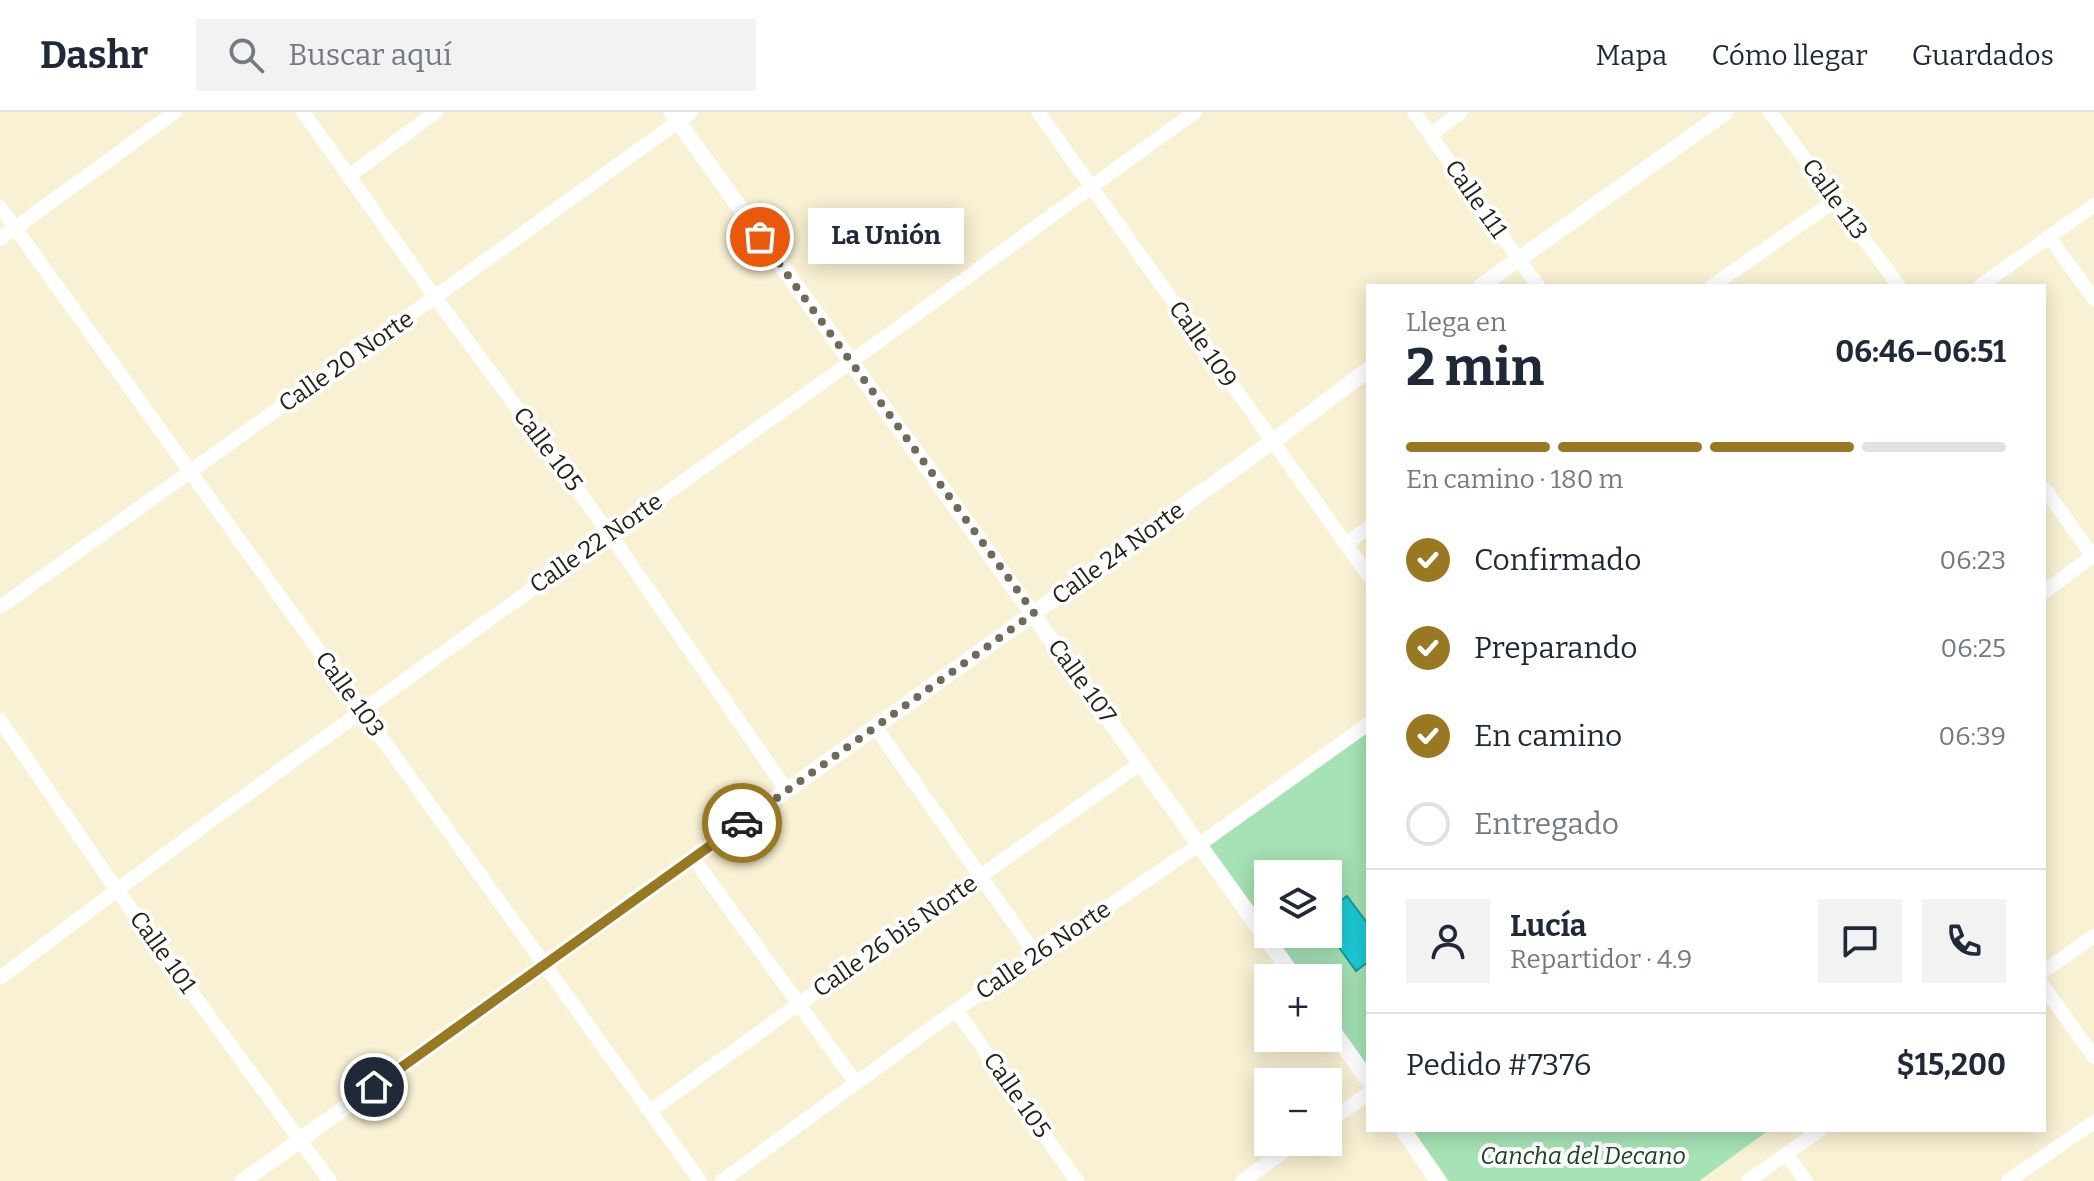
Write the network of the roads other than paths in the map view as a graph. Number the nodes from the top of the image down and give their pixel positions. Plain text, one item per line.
1 (175, 112) edge
2 (303, 112) edge
3 (436, 112) edge
4 (1038, 112) edge
5 (1195, 112) edge
6 (1414, 112) edge
7 (1461, 112) edge
8 (1726, 112) edge
9 (1770, 112) edge
10 (680, 115) edge
11 (1431, 134) junction
12 (349, 176) junction
13 (1092, 186) junction
14 (1836, 200) junction
15 (2094, 205) edge
16 (0, 207) edge
17 (15, 228) junction
18 (2049, 237) junction
19 (0, 239) edge
20 (1517, 258) junction
21 (1484, 284) edge
22 (1536, 284) edge
23 (1715, 284) edge
24 (1898, 284) edge
25 (1983, 284) edge
26 (435, 297) junction
27 (2094, 299) edge
28 (850, 363) junction
29 (1366, 372) edge
30 (1272, 442) junction
31 (190, 472) junction
32 (2046, 491) edge
33 (1366, 529) edge
34 (610, 534) junction
35 (1345, 544) junction
36 (2094, 557) edge
37 (1366, 572) edge
38 (2046, 591) edge
39 (0, 607) edge
40 (1034, 613) junction
41 (362, 710) junction
42 (0, 720) edge
43 (1366, 725) edge
44 (876, 728) junction
45 (1141, 763) junction
46 (787, 791) junction
47 (1200, 844) junction
48 (693, 858) junction
49 (980, 877) junction
50 (116, 889) junction
51 (2094, 936) edge
52 (1036, 955) junction
53 (1285, 964) edge
54 (544, 965) junction
55 (2046, 970) edge
56 (0, 978) edge
57 (2046, 990) edge
58 (799, 1004) junction
59 (956, 1010) junction
60 (1342, 1044) edge
61 (2094, 1057) edge
62 (1366, 1077) edge
63 (856, 1083) junction
64 (1366, 1095) edge
65 (650, 1111) junction
66 (1342, 1112) edge
67 (2094, 1122) edge
68 (1404, 1132) edge
69 (1817, 1132) edge
70 (301, 1139) junction
71 (1786, 1154) junction
72 (1278, 1156) edge
73 (243, 1181) edge
74 (330, 1181) edge
75 (700, 1181) edge
76 (722, 1181) edge
77 (1077, 1181) edge
78 (1242, 1181) edge
79 (1438, 1181) edge
80 (1748, 1181) edge
81 (1806, 1181) edge
82 (2008, 1181) edge

1 - 17 street
2 - 12 street, Calle 105
3 - 12 street
4 - 13 street, Calle 109
5 - 13 street, Calle 22 Norte
6 - 11 street, Calle 111
7 - 11 street
8 - 20 street
9 - 14 street, Calle 113
10 - 26 street, Calle 20 Norte
10 - 28 street, Calle 107
11 - 20 street, Calle 111
12 - 26 street, Calle 105
13 - 28 street, Calle 22 Norte
13 - 30 street, Calle 109
14 - 23 street
14 - 24 street, Calle 113
15 - 18 street
16 - 17 street, Calle 103
17 - 19 street
17 - 31 street, Calle 103
18 - 25 street
18 - 27 street
20 - 21 street
20 - 22 street, Calle 111
26 - 31 street, Calle 20 Norte
26 - 34 street, Calle 105
28 - 34 street, Calle 22 Norte
28 - 40 street, Calle 107
29 - 30 street, Calle 24 Norte
30 - 35 street, Calle 109
30 - 40 street, Calle 24 Norte
31 - 39 street, Calle 20 Norte
31 - 41 street, Calle 103
32 - 36 street
33 - 35 street
34 - 41 street, Calle 22 Norte
34 - 46 street, Calle 105
35 - 37 street, Calle 109
36 - 38 street
40 - 44 street, Calle 24 Norte
40 - 45 street, Calle 107
41 - 50 street, Calle 22 Norte
41 - 54 street, Calle 103
42 - 50 street, Calle 101
43 - 47 street, Calle 26 Norte
44 - 46 street, Calle 24 Norte
44 - 49 street
45 - 47 street, Calle 107
45 - 49 street, Calle 26 bis Norte
46 - 48 street, Calle 24 Norte
47 - 52 street, Calle 26 Norte
47 - 53 street, Calle 107
48 - 54 street, Calle 24 Norte
48 - 58 street
49 - 52 street
49 - 58 street, Calle 26 bis Norte
50 - 56 street, Calle 22 Norte
50 - 70 street, Calle 101
51 - 55 street
52 - 59 street, Calle 26 Norte
54 - 65 street, Calle 103
54 - 70 street, Calle 24 Norte
57 - 61 street
58 - 63 street
58 - 65 street, Calle 26 bis Norte
59 - 63 street, Calle 26 Norte
59 - 77 street, Calle 105
60 - 62 street
63 - 76 street, Calle 26 Norte
64 - 66 street
65 - 75 street, Calle 103
67 - 82 street
68 - 79 street
69 - 71 street
70 - 73 street, Calle 24 Norte
70 - 74 street, Calle 101
71 - 80 street
71 - 81 street
72 - 78 street

